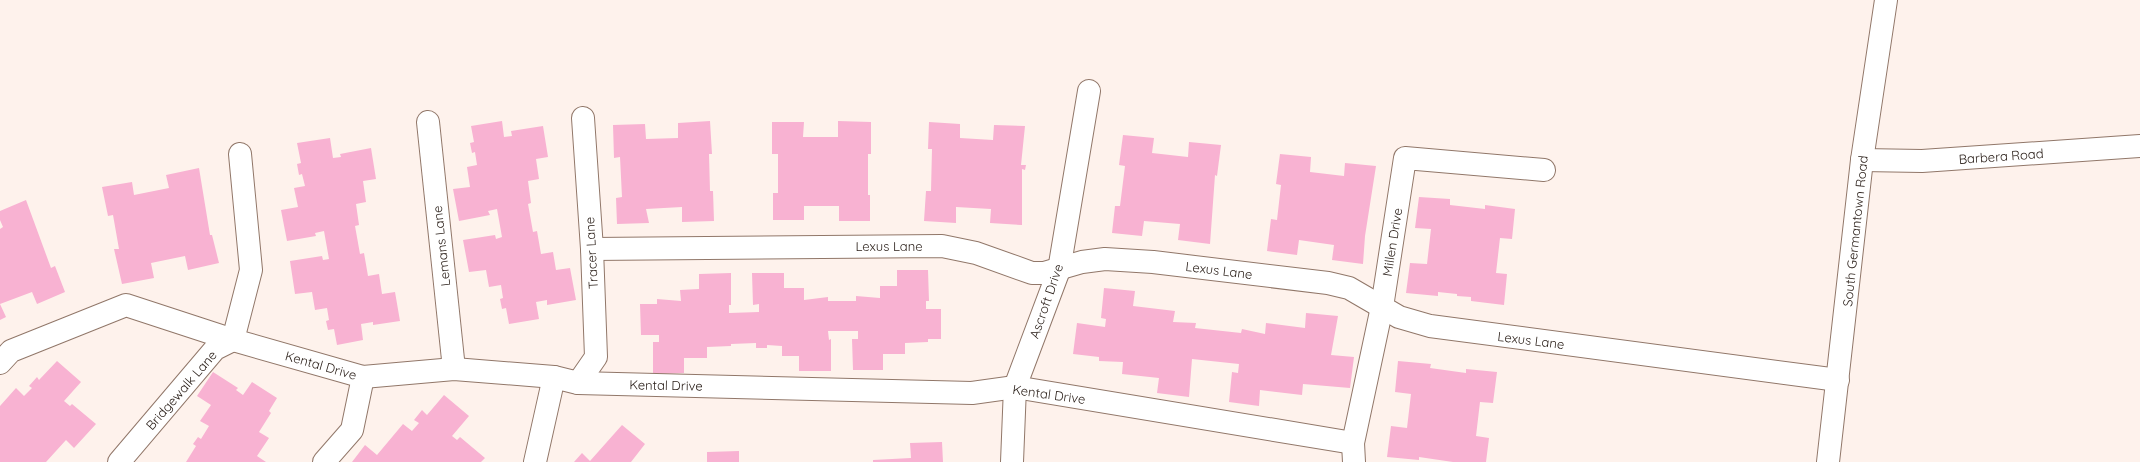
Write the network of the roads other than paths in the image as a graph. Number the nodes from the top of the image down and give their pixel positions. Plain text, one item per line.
1 (1886, 0) edge
2 (1089, 91) dead end
3 (582, 118) dead end
4 (428, 122) dead end
5 (2140, 146) edge
6 (240, 154) dead end
7 (1862, 160) junction
8 (1544, 170) dead end
9 (592, 249) junction
10 (1059, 270) junction
11 (1382, 307) junction
12 (233, 340) junction
13 (0, 363) edge
14 (454, 369) junction
15 (363, 377) junction
16 (554, 377) junction
17 (1838, 380) junction
18 (578, 383) junction
19 (1014, 387) junction
20 (1354, 453) edge
21 (119, 462) edge
22 (324, 462) edge
23 (534, 462) edge
24 (1012, 462) edge
25 (1828, 462) edge

1 - 7 street, South Germantown Road
2 - 10 street, Ascroft Drive
3 - 9 street, Tracer Lane
4 - 14 street, Lemans Lane
5 - 7 street, Barbera Road
6 - 12 street
7 - 17 street, South Germantown Road
8 - 11 street, Millen Drive
9 - 10 street, Lexus Lane
9 - 18 street, Tracer Lane
10 - 11 street, Lexus Lane
10 - 19 street, Ascroft Drive
11 - 17 street, Lexus Lane
11 - 20 street, Millen Drive
12 - 13 street, Kental Drive
12 - 15 street, Kental Drive
12 - 21 street, Bridgewalk Lane
14 - 15 street, Kental Drive
14 - 16 street, Kental Drive
15 - 22 street
16 - 18 street, Kental Drive
16 - 23 street
17 - 25 street, South Germantown Road
18 - 19 street, Kental Drive
19 - 20 street, Kental Drive
19 - 24 street, Ascroft Drive

